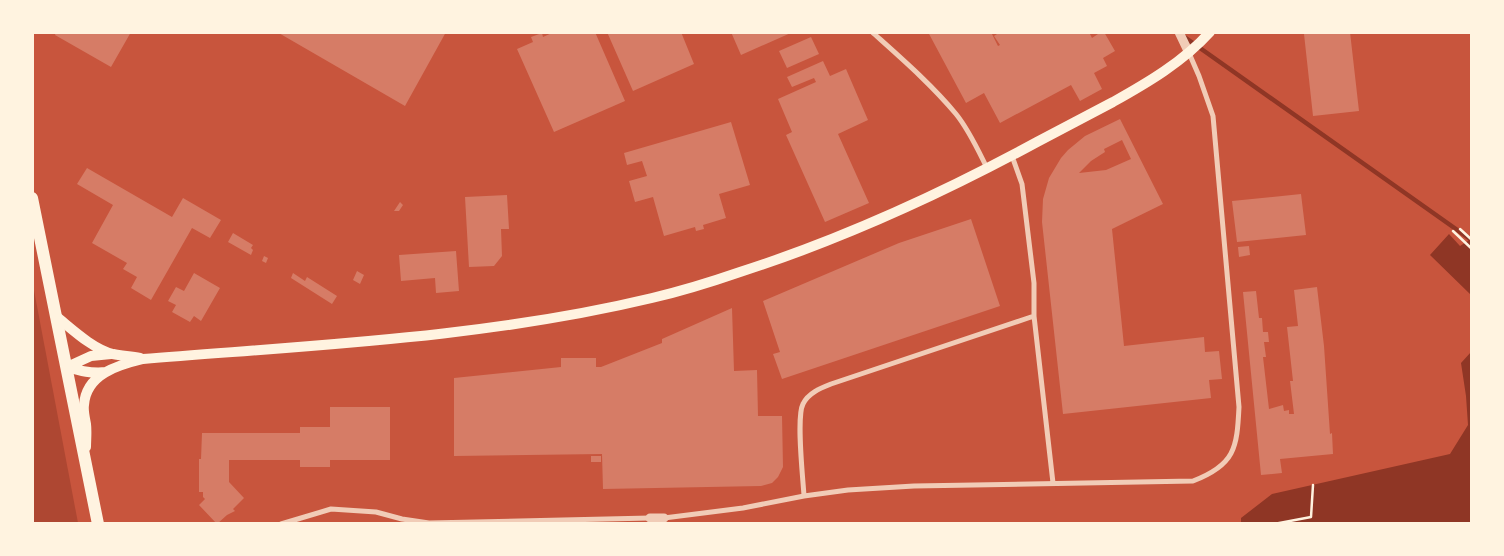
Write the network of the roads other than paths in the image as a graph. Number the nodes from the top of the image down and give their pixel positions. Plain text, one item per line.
1 (872, 32) edge
2 (1179, 32) edge
3 (1210, 32) edge
4 (1189, 53) junction
5 (1012, 156) junction
6 (987, 168) junction
7 (32, 198) edge
8 (1034, 316) junction
9 (57, 317) junction
10 (112, 354) junction
11 (143, 359) junction
12 (67, 367) junction
13 (107, 372) junction
14 (86, 467) junction
15 (1053, 483) junction
16 (804, 496) junction
17 (650, 518) joint
18 (664, 518) joint
19 (98, 524) edge
20 (281, 524) edge

1 - 6 street
2 - 4 street
3 - 4 main road
4 - 5 main road
4 - 15 street
5 - 6 main road
5 - 8 street
6 - 11 main road
7 - 9 main road
8 - 15 street
8 - 16 street
9 - 10 main road
9 - 12 main road
10 - 11 main road
10 - 12 main road
11 - 13 main road
12 - 13 main road
12 - 14 main road
13 - 14 main road
14 - 19 main road
15 - 16 street
16 - 18 street
17 - 18 street
17 - 20 street

